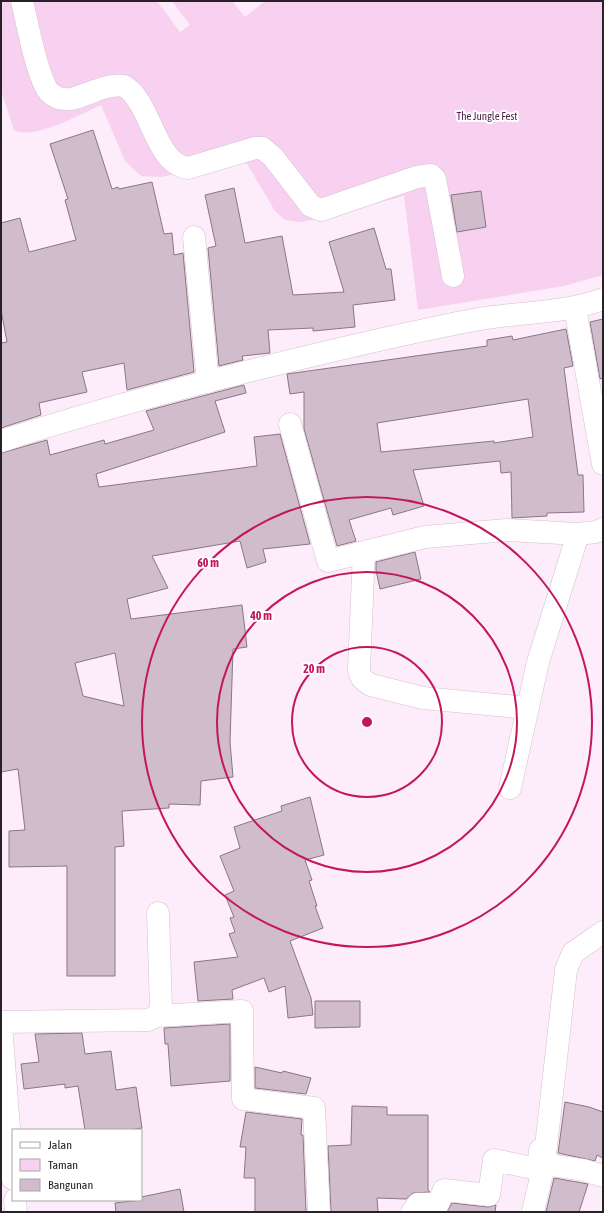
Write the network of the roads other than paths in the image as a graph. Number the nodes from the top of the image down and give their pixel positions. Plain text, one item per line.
1 (22, 1) edge
2 (194, 237) dead end
3 (453, 276) dead end
4 (603, 299) edge
5 (575, 308) junction
6 (208, 382) junction
7 (290, 424) dead end
8 (1, 441) edge
9 (603, 464) edge
10 (603, 529) edge
11 (578, 534) junction
12 (364, 552) junction
13 (528, 708) junction
14 (510, 788) dead end
15 (158, 913) dead end
16 (603, 932) edge
17 (157, 1016) junction
18 (1, 1022) edge
19 (1, 1025) edge
20 (553, 1076) junction
21 (544, 1164) junction
22 (12, 1166) edge
23 (603, 1176) edge
24 (15, 1201) edge
25 (16, 1212) edge
26 (320, 1212) edge
27 (412, 1212) edge
28 (533, 1212) edge

1 - 3 street
2 - 6 street
4 - 5 street
5 - 6 street
5 - 9 street
6 - 8 street
7 - 12 street
10 - 11 street
11 - 12 street
11 - 13 street
12 - 13 street
13 - 14 street
15 - 17 street
16 - 20 street
17 - 18 street
17 - 26 street
19 - 22 street
20 - 21 street
20 - 27 street
21 - 23 street
21 - 28 street
24 - 25 street

